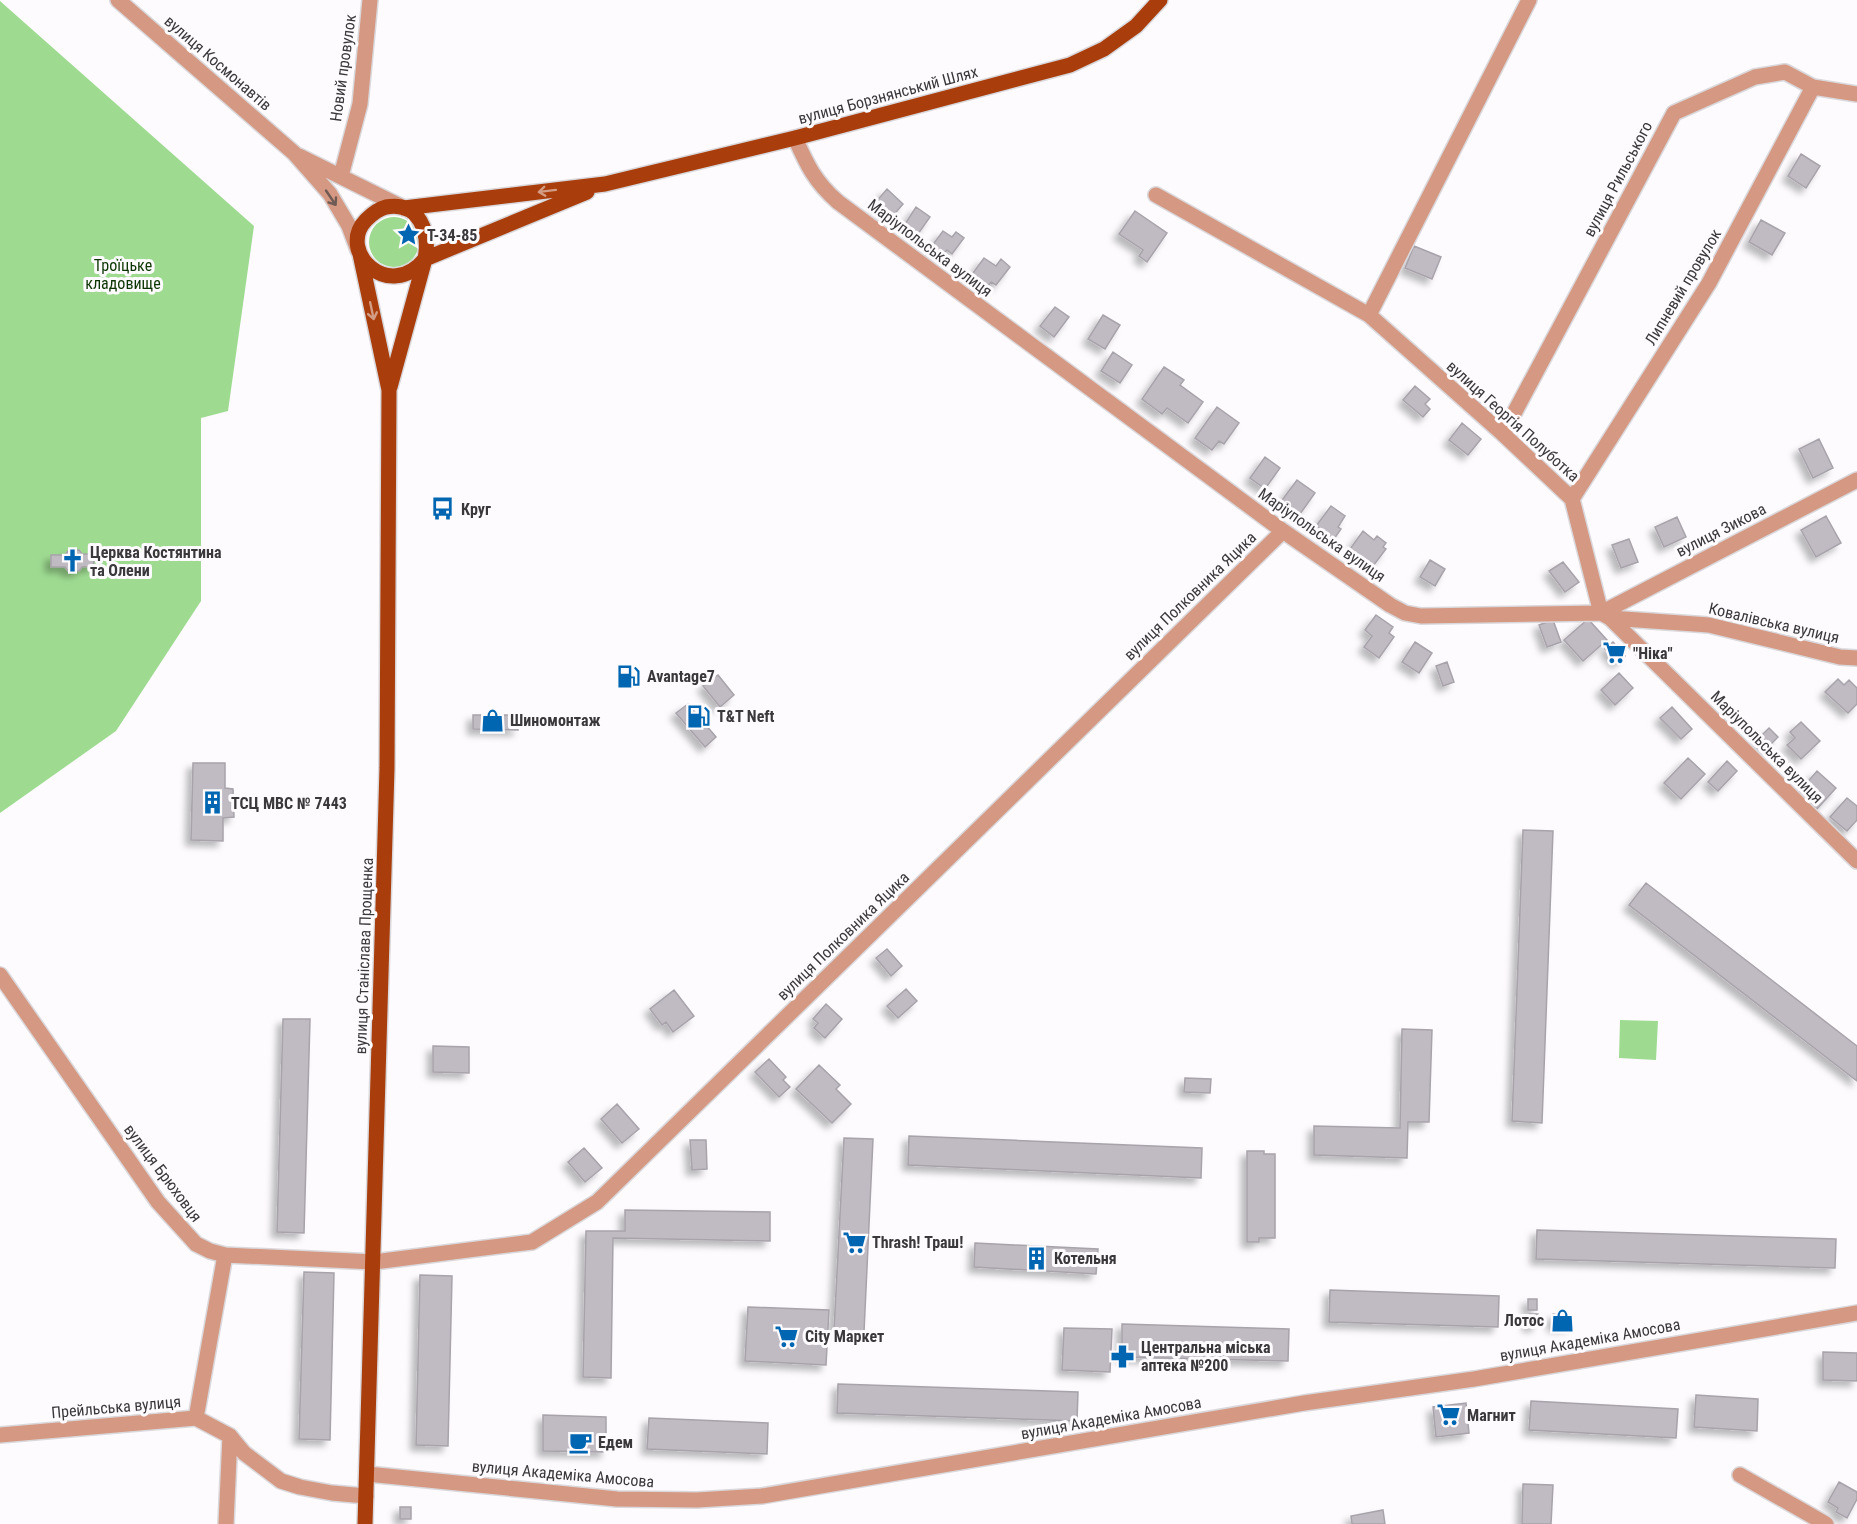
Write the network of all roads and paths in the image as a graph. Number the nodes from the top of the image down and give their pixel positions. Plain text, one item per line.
1 (118, 0) edge
2 (370, 0) edge
3 (1160, 0) edge
4 (1529, 0) edge
5 (1813, 87) junction
6 (1857, 94) edge
7 (795, 138) junction
8 (294, 153) junction
9 (341, 176) junction
10 (605, 184) junction
11 (1156, 195) dead end
12 (404, 208) junction
13 (360, 254) junction
14 (425, 260) junction
15 (1369, 315) junction
16 (389, 390) junction
17 (1503, 435) junction
18 (1857, 480) edge
19 (1572, 499) junction
20 (1283, 531) junction
21 (1606, 615) junction
22 (1857, 658) edge
23 (1857, 861) edge
24 (0, 975) edge
25 (225, 1255) junction
26 (374, 1263) junction
27 (1857, 1313) edge
28 (196, 1418) junction
29 (0, 1435) edge
30 (230, 1436) junction
31 (366, 1474) junction
32 (1740, 1475) dead end
33 (366, 1496) junction
34 (226, 1524) edge
35 (365, 1524) edge
36 (1826, 1524) edge

1 - 8 street, вулиця Космонавтів
2 - 9 street, Новий провулок
3 - 7 main road, вулиця Борзнянський Шлях
4 - 15 street
5 - 6 street, вулиця Рильського
5 - 17 street, вулиця Рильського
5 - 19 street, Липневий провулок
7 - 10 main road, вулиця Борзнянський Шлях
7 - 20 street, Маріупольська вулиця
8 - 9 street, вулиця Космонавтів
8 -> 13 street, вулиця Космонавтів
9 - 12 street, вулиця Космонавтів
10 -> 12 main road, вулиця Борзнянський Шлях
10 - 14 main road, вулиця Борзнянський Шлях
11 - 15 street, вулиця Георгія Полуботка
12 - 13 main road
12 - 14 main road
13 - 14 main road
13 -> 16 main road, вулиця Станіслава Прощенка
14 - 16 main road, вулиця Станіслава Прощенка
15 - 17 street, вулиця Георгія Полуботка
16 - 26 main road, вулиця Станіслава Прощенка
17 - 19 street, вулиця Георгія Полуботка
18 - 21 street, вулиця Зикова
19 - 21 street, вулиця Георгія Полуботка
20 - 21 street, Маріупольська вулиця
20 - 26 street, вулиця Полковника Яцика
21 - 22 street, Ковалівська вулиця
21 - 23 street, Маріупольська вулиця
24 - 25 street, вулиця Брюховця
25 - 26 street, вулиця Брюховця
25 - 28 street
26 - 31 main road, вулиця Станіслава Прощенка
27 - 31 street, вулиця Академіка Амосова
28 - 29 street, Прейльська вулиця
28 - 30 street, Прейльська вулиця
30 - 33 street, Прейльська вулиця
30 - 34 street
31 - 33 main road, вулиця Станіслава Прощенка
32 - 36 street
33 - 35 main road, вулиця Станіслава Прощенка

